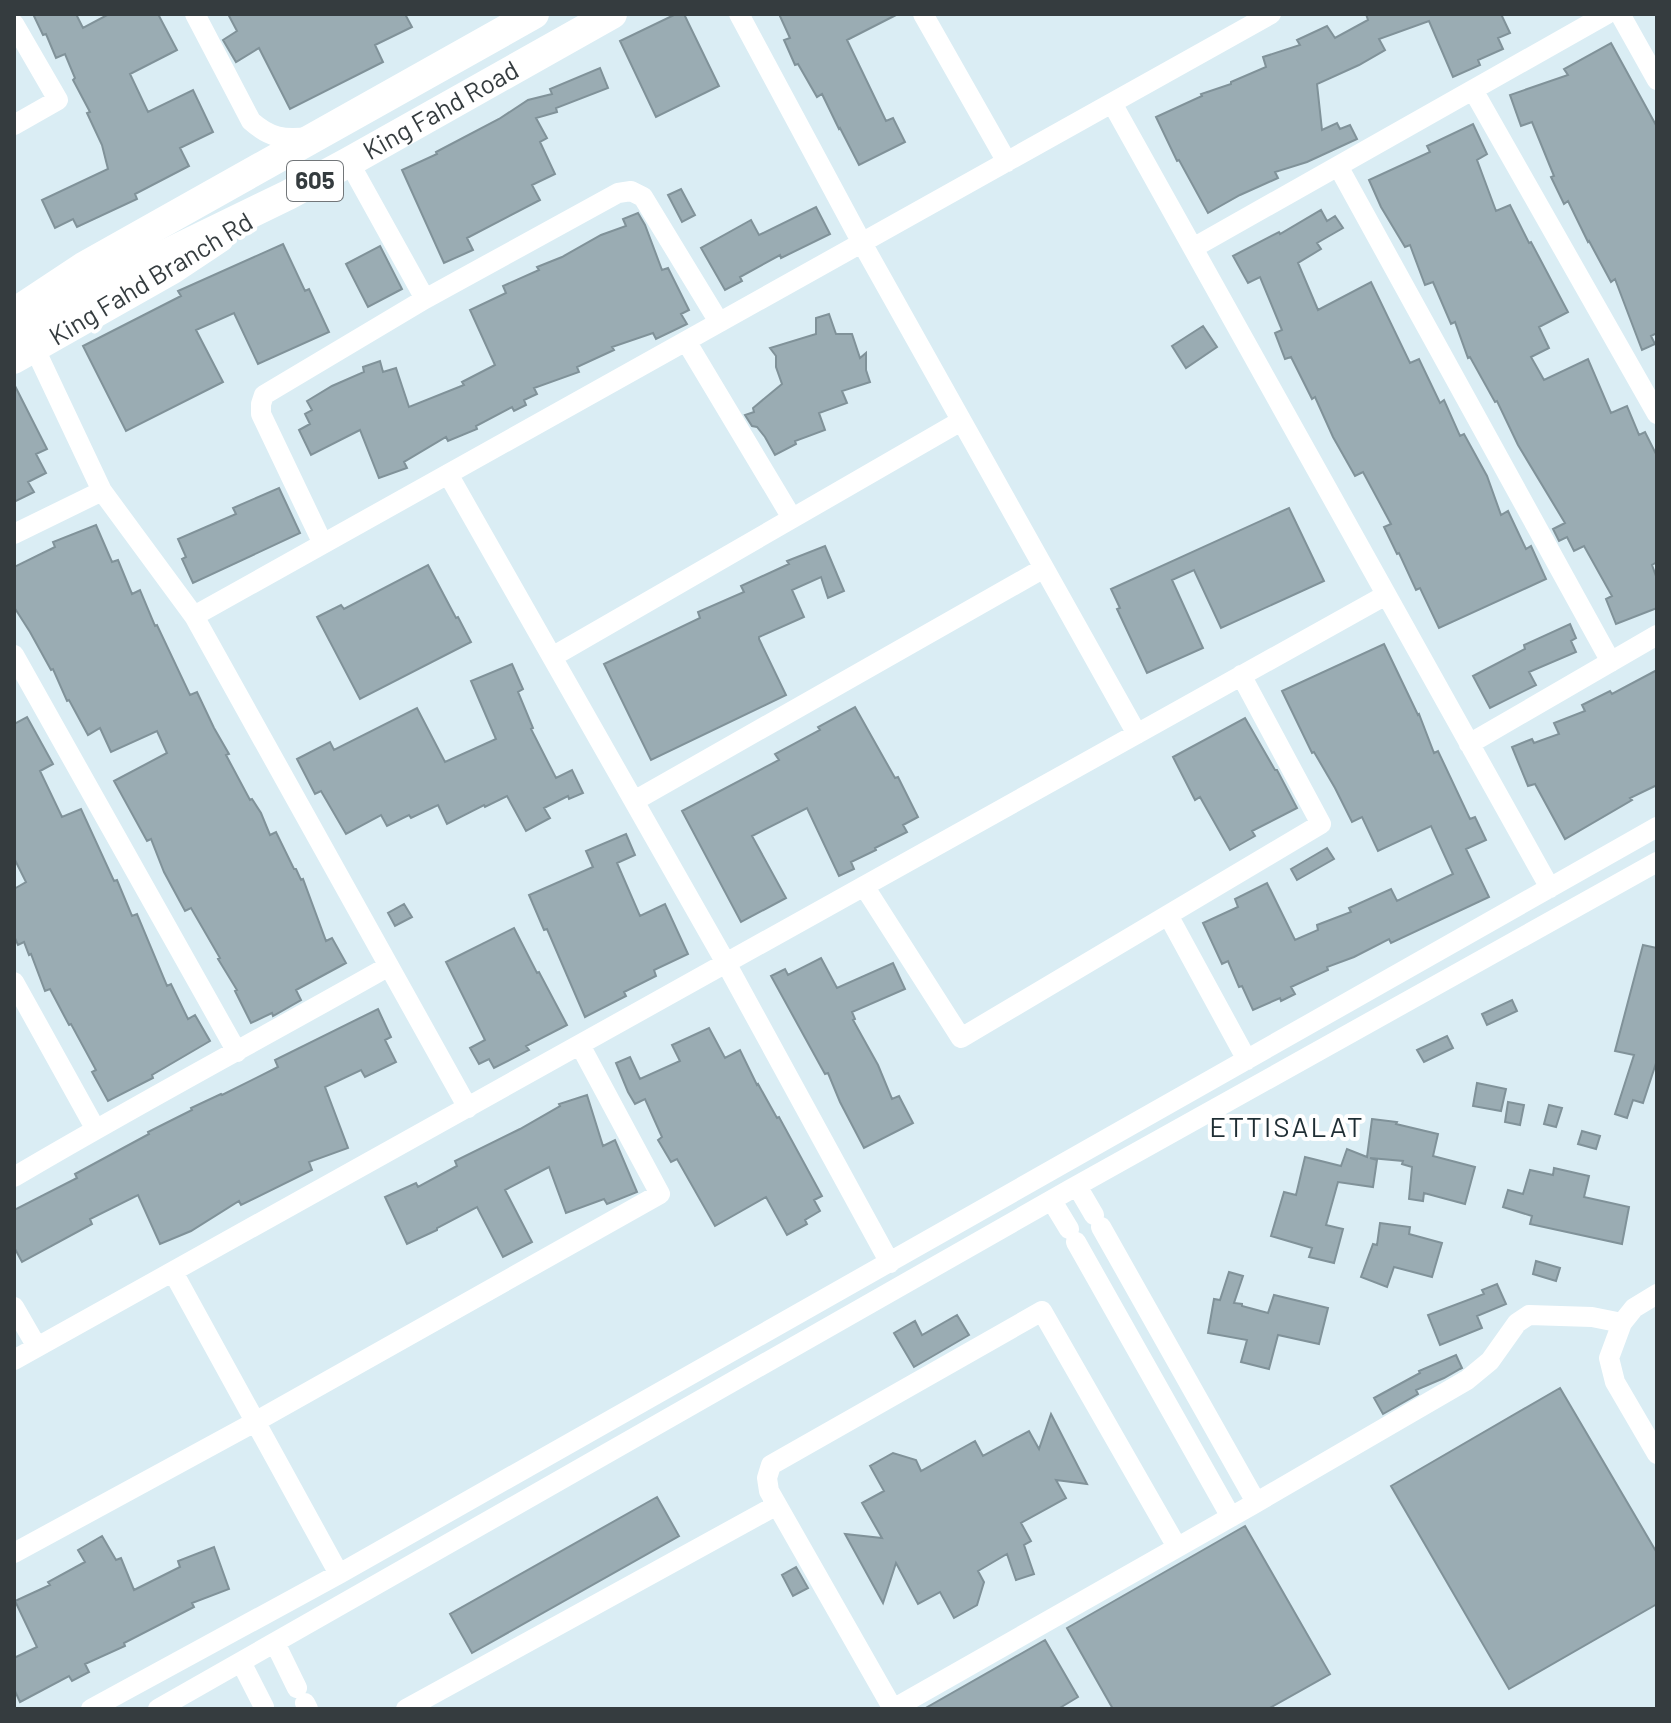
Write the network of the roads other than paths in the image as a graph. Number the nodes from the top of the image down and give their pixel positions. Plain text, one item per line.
1 (195, 14) edge
2 (534, 14) edge
3 (612, 14) edge
4 (739, 14) edge
5 (923, 14) edge
6 (1271, 14) edge
7 (1607, 14) edge
8 (1620, 14) edge
9 (14, 24) edge
10 (1657, 80) edge
11 (1473, 90) junction
12 (1112, 103) junction
13 (14, 125) edge
14 (317, 136) junction
15 (349, 162) junction
16 (1007, 162) junction
17 (1338, 166) junction
18 (862, 243) junction
19 (1193, 248) junction
20 (85, 266) junction
21 (14, 299) edge
22 (425, 299) junction
23 (14, 313) edge
24 (719, 322) junction
25 (686, 341) junction
26 (21, 349) edge
27 (1657, 414) edge
28 (961, 421) junction
29 (448, 474) junction
30 (102, 491) junction
31 (792, 518) junction
32 (14, 534) edge
33 (323, 544) junction
34 (1044, 568) junction
35 (1386, 595) junction
36 (194, 616) junction
37 (1657, 635) edge
38 (14, 655) edge
39 (552, 657) junction
40 (1611, 662) junction
41 (1241, 675) junction
42 (1137, 734) junction
43 (1469, 744) junction
44 (634, 801) junction
45 (1657, 827) edge
46 (1657, 862) edge
47 (864, 886) junction
48 (1550, 888) junction
49 (1168, 915) junction
50 (726, 963) junction
51 (389, 966) junction
52 (14, 982) edge
53 (580, 1045) junction
54 (237, 1052) junction
55 (1247, 1060) junction
56 (468, 1108) junction
57 (95, 1128) junction
58 (14, 1177) edge
59 (1077, 1186) junction
60 (1052, 1201) junction
61 (890, 1263) junction
62 (173, 1272) junction
63 (1657, 1294) edge
64 (14, 1307) edge
65 (1622, 1323) junction
66 (37, 1347) junction
67 (14, 1360) edge
68 (255, 1422) junction
69 (1657, 1454) edge
70 (1256, 1502) junction
71 (777, 1505) junction
72 (1231, 1517) junction
73 (1177, 1547) junction
74 (14, 1553) edge
75 (339, 1574) junction
76 (275, 1643) junction
77 (241, 1662) junction
78 (303, 1700) edge
79 (264, 1707) dead end
80 (91, 1709) edge
81 (158, 1709) edge
82 (406, 1709) edge
83 (893, 1709) edge

1 - 14 street
2 - 14 highway, King Fahd Road / 605
3 - 15 highway, King Fahd Road / 605
4 - 18 street
5 - 16 street
6 - 12 street
7 - 11 street
8 - 10 street
9 - 13 street
11 - 17 street
11 - 27 street
12 - 16 street
12 - 19 street
14 - 20 highway, King Fahd Road / 605
15 - 22 street
15 - 26 highway, King Fahd Road / 605
16 - 18 street
17 - 19 street
17 - 40 street
18 - 24 street
18 - 28 street
19 - 35 street
20 - 21 main road, King Fahd Branch Rd
20 - 23 highway, King Fahd Road / 605
22 - 24 street
22 - 33 street
24 - 25 street
25 - 29 street
25 - 31 street
26 - 30 street
28 - 31 street
28 - 34 street
29 - 33 street
29 - 39 street
30 - 32 street
30 - 36 street
31 - 39 street
33 - 36 street
34 - 42 street
34 - 44 street
35 - 41 street
35 - 43 street
36 - 51 street
37 - 40 street
38 - 54 street
39 - 44 street
40 - 43 street
41 - 42 street
41 - 49 street
42 - 47 street
43 - 48 street
44 - 50 street
45 - 48 street
46 - 59 street
47 - 49 street
47 - 50 street
48 - 55 street
49 - 55 street
50 - 53 street
50 - 61 street
51 - 54 street
51 - 56 street
52 - 57 street
53 - 56 street
53 - 68 street
54 - 57 street
55 - 61 street
56 - 62 street
57 - 58 street
59 - 60 street
59 - 70 street
60 - 72 street
60 - 76 street
61 - 75 street
62 - 66 street
62 - 68 street
63 - 65 street
64 - 66 street
65 - 69 street
65 - 70 street
66 - 67 street
68 - 74 street
68 - 75 street
70 - 72 street
71 - 73 street
71 - 82 street
71 - 83 street
72 - 73 street
73 - 83 street
75 - 80 street
76 - 77 street
76 - 78 street
77 - 79 street
77 - 81 street

